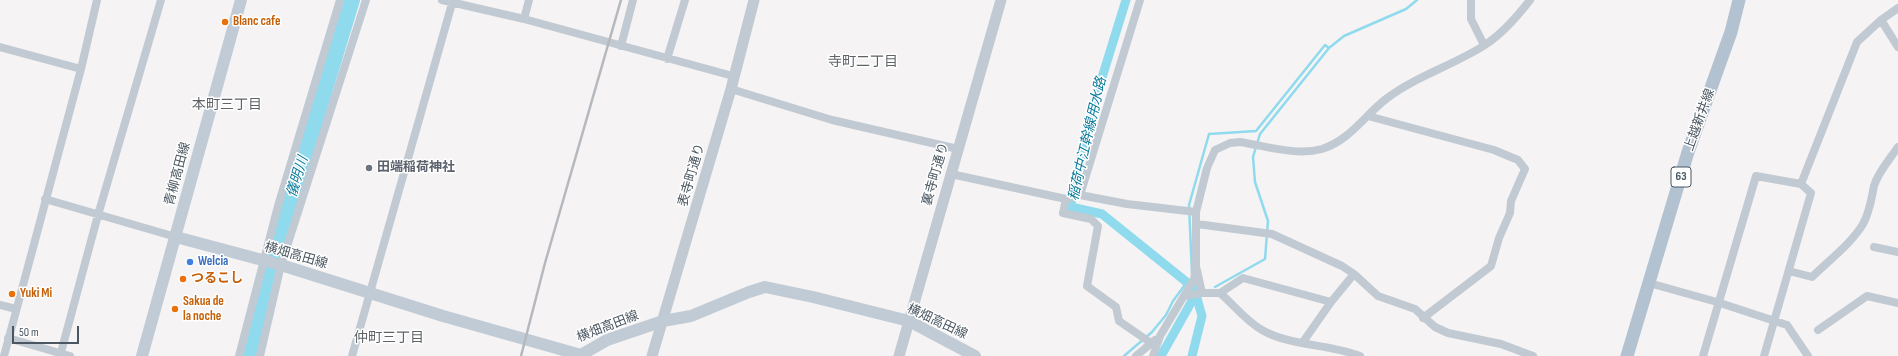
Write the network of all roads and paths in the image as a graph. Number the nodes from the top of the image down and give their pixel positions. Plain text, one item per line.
1 (97, 0) edge
2 (161, 0) edge
3 (340, 0) edge
4 (366, 0) edge
5 (442, 0) edge
6 (529, 0) edge
7 (633, 0) edge
8 (685, 0) edge
9 (754, 0) edge
10 (1001, 0) edge
11 (1140, 0) edge
12 (1471, 0) edge
13 (1530, 0) edge
14 (1739, 0) edge
15 (238, 1) edge
16 (452, 1) edge
17 (1898, 8) edge
18 (524, 19) junction
19 (1880, 20) junction
20 (1484, 45) junction
21 (621, 46) junction
22 (0, 47) edge
23 (1898, 47) edge
24 (667, 59) junction
25 (81, 70) junction
26 (733, 76) junction
27 (731, 89) junction
28 (1368, 116) junction
29 (1898, 147) edge
30 (958, 149) junction
31 (951, 174) junction
32 (1801, 184) junction
33 (1080, 195) junction
34 (45, 199) junction
35 (1066, 199) junction
36 (1196, 212) junction
37 (98, 215) junction
38 (1197, 224) junction
39 (176, 237) junction
40 (1874, 247) dead end
41 (1898, 252) edge
42 (263, 262) junction
43 (1196, 264) junction
44 (280, 265) junction
45 (1789, 271) junction
46 (1354, 274) junction
47 (1649, 283) junction
48 (370, 293) junction
49 (1202, 293) junction
50 (1220, 293) junction
51 (1184, 296) junction
52 (1331, 302) junction
53 (1718, 302) junction
54 (1898, 303) edge
55 (0, 305) edge
56 (16, 310) junction
57 (1423, 318) junction
58 (1774, 320) junction
59 (663, 321) junction
60 (909, 321) junction
61 (1818, 330) dead end
62 (1160, 336) junction
63 (8, 338) junction
64 (1303, 342) junction
65 (1151, 343) junction
66 (60, 354) edge
67 (583, 355) edge
68 (4, 356) edge
69 (70, 356) edge
70 (142, 356) edge
71 (239, 356) edge
72 (260, 356) edge
73 (352, 356) edge
74 (652, 356) edge
75 (899, 356) edge
76 (975, 356) edge
77 (1136, 356) edge
78 (1153, 356) edge
79 (1360, 356) edge
80 (1533, 356) edge
81 (1627, 356) edge
82 (1703, 356) edge
83 (1764, 356) edge
84 (1808, 356) edge

1 - 25 street
2 - 37 street
3 - 42 street
4 - 44 street
5 - 16 street
6 - 18 street
7 - 21 street
8 - 24 street
9 - 26 street, 表寺町通り
10 - 30 street, 裏寺町通り
11 - 33 street
12 - 20 street
13 - 20 street
14 - 47 main road, 上越新井線 / 63
15 - 39 main road, 青柳高田線
16 - 18 street
16 - 48 street
17 - 19 street
18 - 21 street
19 - 23 street
19 - 32 street
20 - 28 street
21 - 24 street
22 - 25 street
24 - 26 street
25 - 34 street
26 - 27 street, 表寺町通り
27 - 30 street
27 - 59 street, 表寺町通り
28 - 36 street
28 - 57 street
29 - 45 street
30 - 31 street, 裏寺町通り
31 - 35 street
31 - 60 street, 裏寺町通り
32 - 45 street
32 - 53 street
33 - 35 street
33 - 36 street
34 - 37 street
34 - 56 street
35 - 65 street
36 - 38 street
37 - 39 street
37 - 66 street
38 - 43 street
38 - 46 street
39 - 42 main road, 横畑高田線
39 - 70 main road, 青柳高田線
40 - 41 street
42 - 44 main road, 横畑高田線
42 - 71 street
43 - 49 street
43 - 51 street
44 - 48 main road, 横畑高田線
44 - 72 street
45 - 58 street
46 - 52 street
46 - 57 street
47 - 53 street
47 - 81 main road, 上越新井線 / 63
48 - 67 main road, 横畑高田線
48 - 73 street
49 - 50 street
49 - 51 street
50 - 52 street
50 - 64 street
51 - 62 street
52 - 64 street
53 - 58 street
53 - 82 street
54 - 61 street
55 - 56 street
56 - 63 street
57 - 80 street
58 - 83 street
58 - 84 street
59 - 60 main road, 横畑高田線
59 - 67 main road, 横畑高田線
59 - 74 street, 表寺町通り
60 - 75 street, 裏寺町通り
60 - 76 main road, 横畑高田線
62 - 65 street
62 - 78 street
63 - 66 street
63 - 68 street
64 - 79 street
65 - 77 street
66 - 69 street

